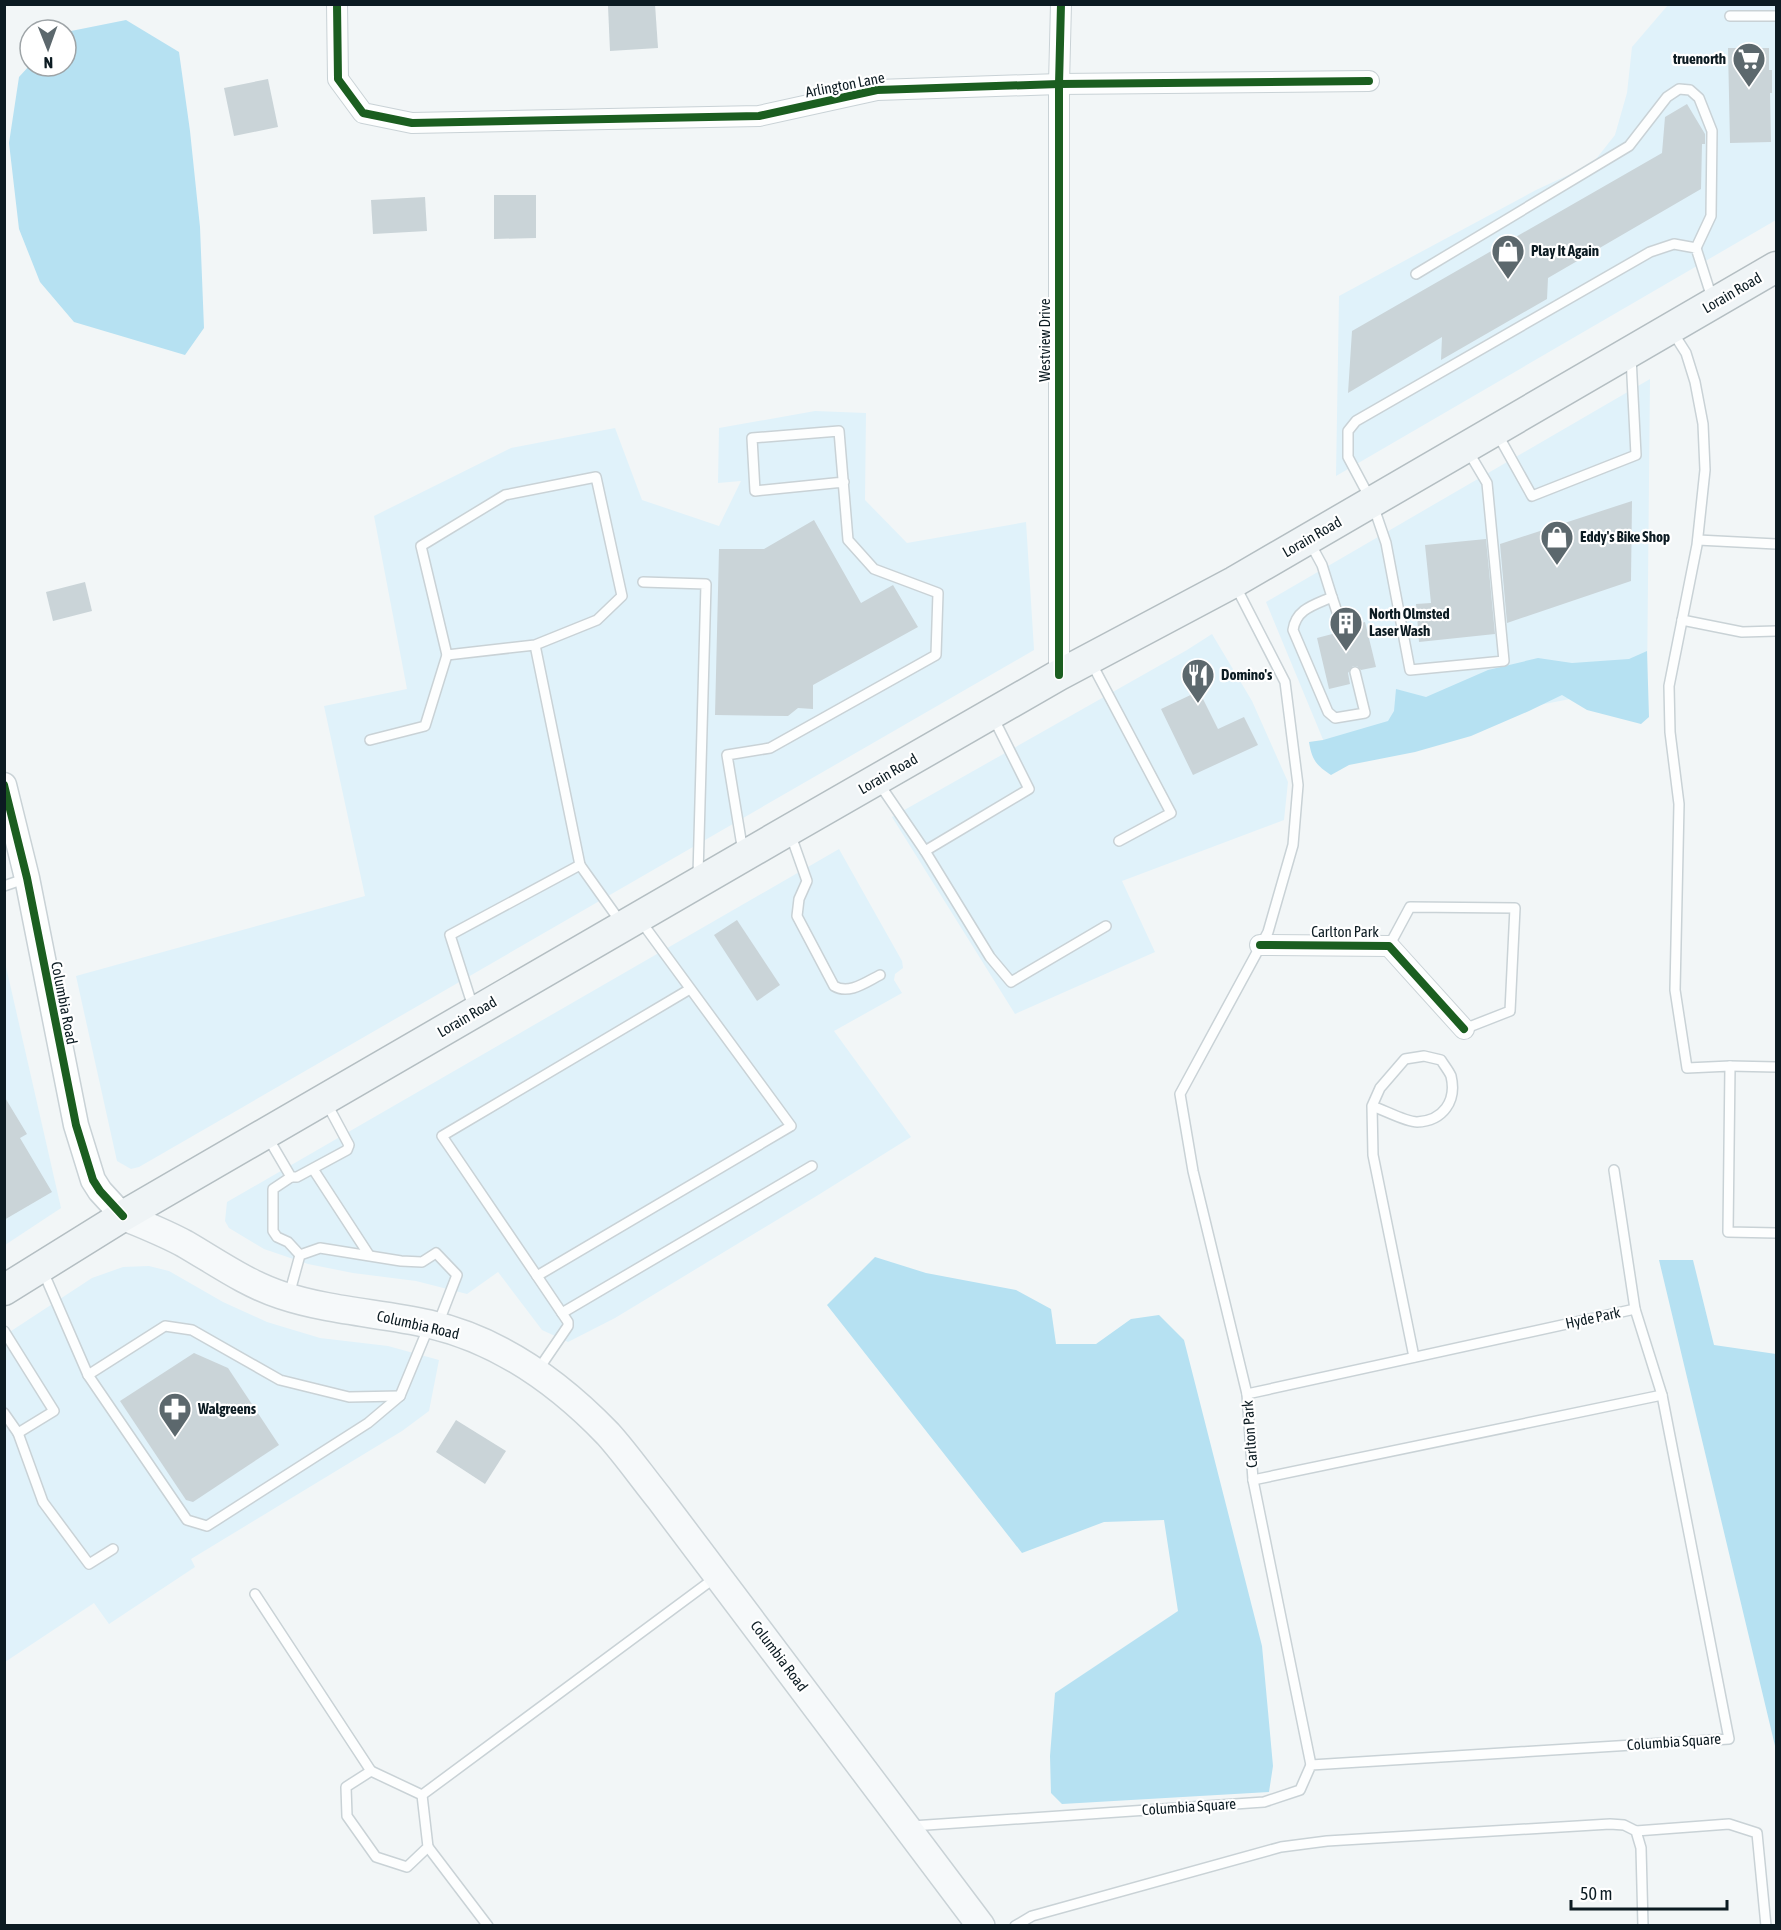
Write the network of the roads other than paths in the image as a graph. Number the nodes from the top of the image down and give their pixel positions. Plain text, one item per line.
1 (337, 4) edge
2 (1061, 4) edge
3 (1731, 16) dead end
4 (1776, 16) edge
5 (1369, 81) dead end
6 (1059, 84) junction
7 (1696, 248) junction
8 (1776, 267) edge
9 (1416, 274) dead end
10 (1714, 303) junction
11 (1670, 329) junction
12 (1631, 352) junction
13 (1495, 430) junction
14 (1466, 448) junction
15 (844, 482) junction
16 (1372, 502) junction
17 (1308, 539) junction
18 (1698, 540) junction
19 (1776, 544) edge
20 (643, 582) dead end
21 (1234, 582) junction
22 (1332, 597) junction
23 (1682, 620) junction
24 (1341, 627) dead end
25 (1776, 631) edge
26 (536, 645) junction
27 (447, 655) junction
28 (1089, 659) junction
29 (1355, 672) dead end
30 (1059, 675) junction
31 (991, 714) junction
32 (370, 740) dead end
33 (877, 780) junction
34 (4, 785) edge
35 (789, 830) junction
36 (1119, 841) dead end
37 (925, 851) junction
38 (744, 857) junction
39 (580, 865) junction
40 (16, 882) edge
41 (698, 884) junction
42 (631, 922) junction
43 (1106, 926) dead end
44 (1260, 945) junction
45 (1389, 946) junction
46 (880, 975) dead end
47 (690, 989) junction
48 (475, 1012) junction
49 (1464, 1029) joint
50 (1730, 1066) junction
51 (1776, 1067) edge
52 (324, 1099) junction
53 (1372, 1106) junction
54 (265, 1133) junction
55 (812, 1166) dead end
56 (313, 1169) junction
57 (1614, 1170) dead end
58 (291, 1177) junction
59 (123, 1216) junction
60 (1776, 1233) edge
61 (300, 1255) junction
62 (369, 1255) junction
63 (41, 1267) junction
64 (537, 1276) junction
65 (4, 1290) edge
66 (288, 1297) junction
67 (1635, 1310) junction
68 (561, 1312) junction
69 (434, 1325) junction
70 (4, 1331) edge
71 (1414, 1357) junction
72 (537, 1372) junction
73 (88, 1375) junction
74 (1247, 1395) junction
75 (1662, 1395) junction
76 (400, 1396) junction
77 (4, 1413) edge
78 (18, 1433) junction
79 (1253, 1480) junction
80 (113, 1549) dead end
81 (718, 1575) junction
82 (255, 1594) dead end
83 (1311, 1765) junction
84 (371, 1771) junction
85 (422, 1795) junction
86 (906, 1826) junction
87 (1636, 1831) junction
88 (428, 1847) junction
89 (488, 1926) edge
90 (981, 1926) edge
91 (1015, 1926) edge
92 (1643, 1926) edge
93 (1766, 1926) edge

1 - 6 street, Arlington Lane
2 - 6 street, Westview Drive
3 - 4 lane
5 - 6 street, Arlington Lane
6 - 30 street, Westview Drive
7 - 9 lane
7 - 10 lane
7 - 16 lane
8 - 10 main road, Lorain Road
10 - 11 main road, Lorain Road
11 - 12 main road, Lorain Road
11 - 18 lane
12 - 13 main road, Lorain Road
12 - 13 lane
13 - 14 main road, Lorain Road
14 - 16 main road, Lorain Road
14 - 16 lane
15 - 15 lane
15 - 38 lane
16 - 17 main road, Lorain Road
17 - 21 main road, Lorain Road
17 - 22 lane
18 - 19 lane
18 - 23 lane
20 - 41 lane
21 - 28 main road, Lorain Road
21 - 44 lane, Carlton Park
22 - 24 lane
22 - 29 lane
23 - 25 lane
23 - 50 lane
26 - 27 lane
26 - 27 lane
26 - 39 lane
27 - 32 lane
28 - 30 main road, Lorain Road
28 - 36 lane
30 - 31 main road, Lorain Road
31 - 33 main road, Lorain Road
31 - 37 lane
33 - 35 main road, Lorain Road
33 - 37 lane
34 - 40 street, Columbia Road
35 - 38 main road, Lorain Road
35 - 46 lane
37 - 43 lane
38 - 41 main road, Lorain Road
39 - 42 lane
39 - 48 lane
40 - 59 street, Columbia Road
41 - 42 main road, Lorain Road
42 - 47 lane
42 - 48 main road, Lorain Road
44 - 45 street, Carlton Park
44 - 74 lane, Carlton Park
45 - 49 street, Carlton Park
45 - 49 lane
47 - 64 lane
47 - 64 lane
48 - 52 main road, Lorain Road
50 - 51 lane
50 - 60 lane
52 - 54 main road, Lorain Road
52 - 56 lane
53 - 53 lane
53 - 71 lane
54 - 58 lane
54 - 59 main road, Lorain Road
55 - 68 lane
56 - 58 lane
56 - 62 lane
57 - 67 lane, Hyde Park
58 - 61 lane
59 - 63 main road, Lorain Road
59 - 66 main road, Columbia Road
61 - 62 lane
61 - 66 lane
62 - 69 lane
63 - 65 main road, Lorain Road
63 - 73 lane
64 - 68 lane
66 - 69 main road, Columbia Road
67 - 71 lane, Hyde Park
67 - 75 lane
68 - 72 lane
69 - 72 main road, Columbia Road
69 - 76 lane
70 - 78 lane
71 - 74 lane, Hyde Park
72 - 81 main road, Columbia Road
73 - 76 lane
73 - 76 lane
74 - 79 lane, Carlton Park
75 - 79 lane
75 - 83 lane, Columbia Square
77 - 78 lane
78 - 80 lane
79 - 83 lane, Carlton Park
81 - 85 lane
81 - 86 main road, Columbia Road
82 - 84 lane
83 - 86 lane, Columbia Square
84 - 85 lane
84 - 88 lane
85 - 88 lane
86 - 90 main road, Columbia Road
87 - 91 lane
87 - 92 lane
87 - 93 lane
88 - 89 lane

